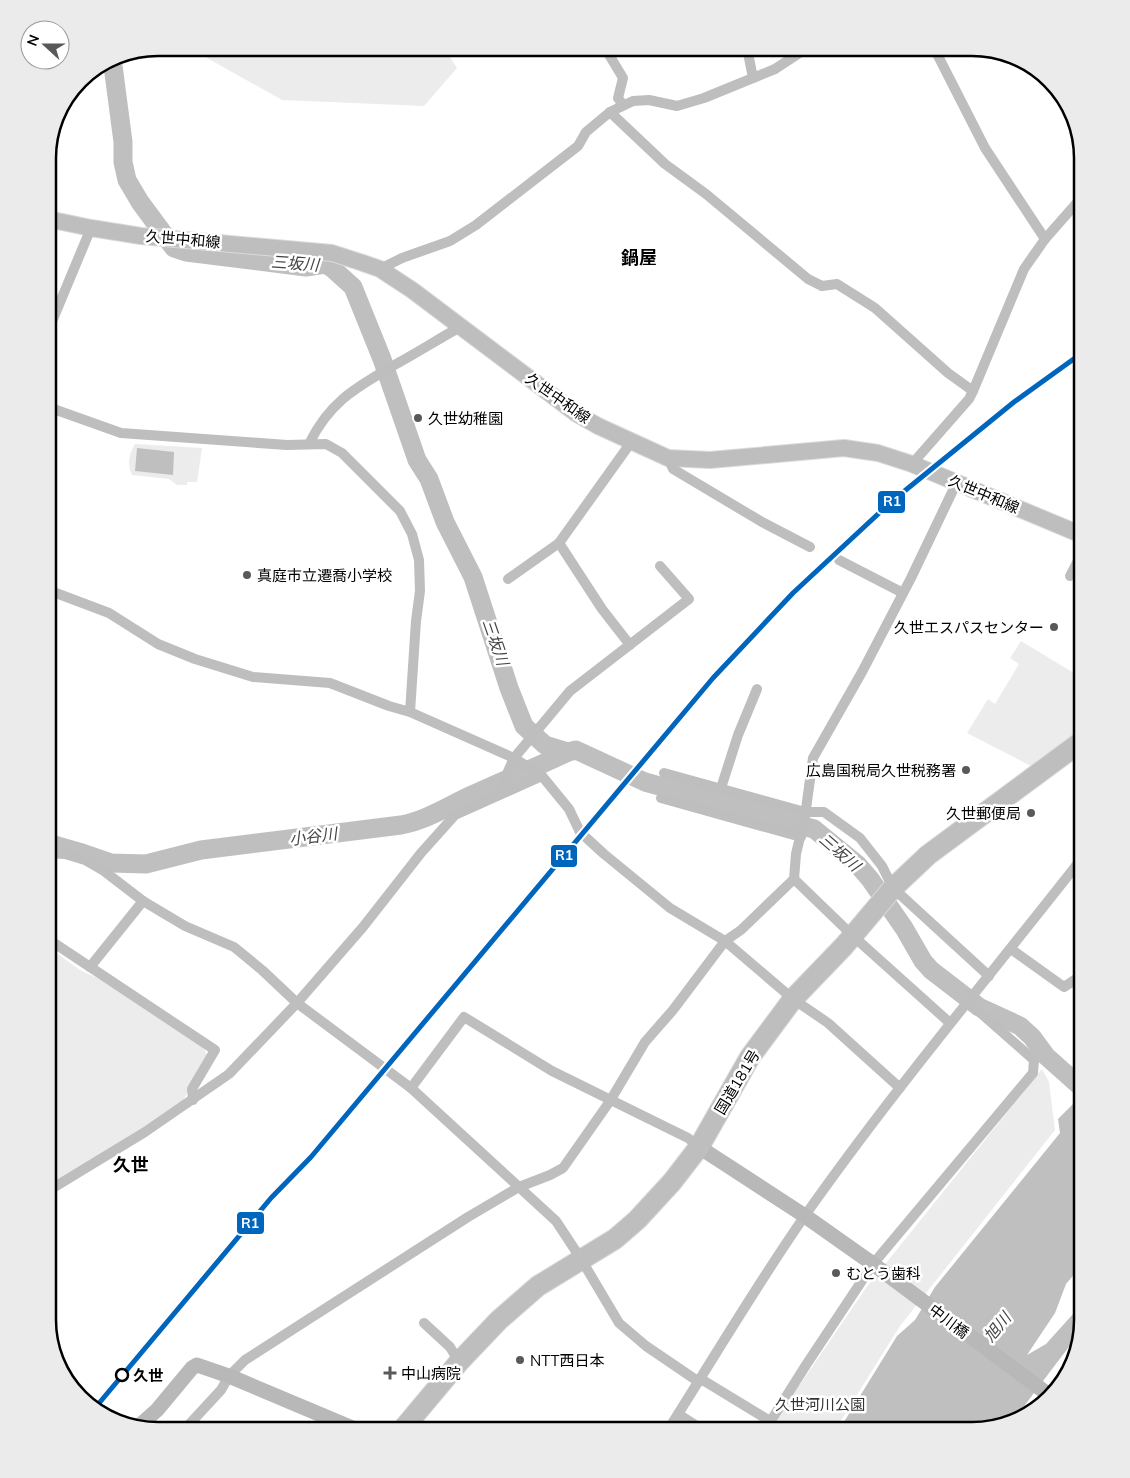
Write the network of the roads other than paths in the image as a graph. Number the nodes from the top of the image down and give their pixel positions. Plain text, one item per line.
1 (609, 56) edge
2 (749, 56) edge
3 (795, 56) edge
4 (938, 56) edge
5 (753, 78) junction
6 (624, 105) junction
7 (610, 112) junction
8 (1074, 206) edge
9 (56, 221) edge
10 (90, 228) junction
11 (1045, 239) junction
12 (380, 269) junction
13 (56, 311) edge
14 (462, 326) junction
15 (973, 391) junction
16 (56, 410) edge
17 (632, 441) junction
18 (309, 444) junction
19 (668, 458) junction
20 (912, 464) junction
21 (956, 484) junction
22 (1074, 532) edge
23 (558, 543) junction
24 (810, 547) dead end
25 (839, 560) dead end
26 (660, 566) dead end
27 (1074, 568) edge
28 (1070, 576) dead end
29 (508, 579) dead end
30 (56, 593) edge
31 (903, 593) junction
32 (630, 645) junction
33 (758, 689) dead end
34 (410, 712) junction
35 (1074, 747) edge
36 (514, 758) junction
37 (664, 773) dead end
38 (542, 776) junction
39 (720, 788) junction
40 (497, 796) junction
41 (661, 798) dead end
42 (805, 814) junction
43 (801, 838) junction
44 (56, 853) edge
45 (1074, 868) edge
46 (794, 879) junction
47 (893, 888) junction
48 (143, 901) junction
49 (853, 936) junction
50 (725, 941) junction
51 (56, 944) edge
52 (1011, 949) junction
53 (90, 967) junction
54 (989, 976) junction
55 (1074, 980) edge
56 (793, 999) junction
57 (967, 1001) junction
58 (297, 1003) junction
59 (950, 1023) junction
60 (411, 1088) junction
61 (900, 1088) junction
62 (193, 1100) junction
63 (610, 1101) junction
64 (699, 1147) junction
65 (56, 1186) edge
66 (519, 1187) junction
67 (805, 1216) junction
68 (581, 1259) junction
69 (873, 1264) junction
70 (424, 1323) dead end
71 (459, 1362) junction
72 (229, 1376) junction
73 (700, 1380) junction
74 (1044, 1392) edge
75 (678, 1414) junction
76 (145, 1421) edge
77 (770, 1421) joint
78 (191, 1422) edge
79 (338, 1422) edge
80 (409, 1422) edge
81 (673, 1422) edge
82 (690, 1422) edge

1 - 6 street
2 - 5 street
3 - 5 street
4 - 11 street
5 - 6 street
6 - 7 street
7 - 12 street
7 - 15 street
8 - 11 street
9 - 10 main road, 久世中和線
10 - 12 main road, 久世中和線
10 - 13 street
11 - 15 street
12 - 14 main road, 久世中和線
14 - 17 main road, 久世中和線
14 - 18 street
15 - 20 street
16 - 18 street
17 - 19 main road, 久世中和線
17 - 23 street
18 - 34 street
19 - 20 main road, 久世中和線
19 - 24 street
20 - 21 main road, 久世中和線
21 - 22 main road, 久世中和線
21 - 31 street
23 - 29 street
23 - 32 street
25 - 31 street
26 - 32 street
27 - 28 street
30 - 34 street
31 - 42 street
32 - 36 street
33 - 39 street
34 - 36 street
35 - 47 highway, 国道181号
36 - 38 street
36 - 40 street
37 - 39 street
38 - 40 street
38 - 50 street
39 - 42 street
40 - 58 street
41 - 43 street
42 - 43 street
42 - 47 street
43 - 46 street
44 - 48 street
45 - 52 street
46 - 49 street
46 - 50 street
47 - 49 highway, 国道181号
47 - 54 street
48 - 53 street
48 - 58 street
49 - 56 highway, 国道181号
49 - 59 street
50 - 56 street
50 - 63 street
51 - 53 street
52 - 54 street
52 - 55 street
53 - 62 street
54 - 57 street
56 - 61 street
56 - 64 highway, 国道181号
57 - 59 street
57 - 69 street
58 - 60 street
58 - 62 street
59 - 61 street
60 - 63 street
60 - 66 street
61 - 67 street
62 - 65 street
63 - 64 street
63 - 66 street
64 - 67 street, 中川橋
64 - 68 highway, 国道181号
66 - 68 street
66 - 72 street
67 - 69 street, 中川橋
67 - 73 street
68 - 71 highway, 国道181号
68 - 73 street
69 - 74 street, 中川橋
69 - 77 street
70 - 71 street
71 - 80 highway, 国道181号
72 - 76 street
72 - 78 street
72 - 79 street
73 - 75 street
73 - 77 street
75 - 81 street
75 - 82 street

